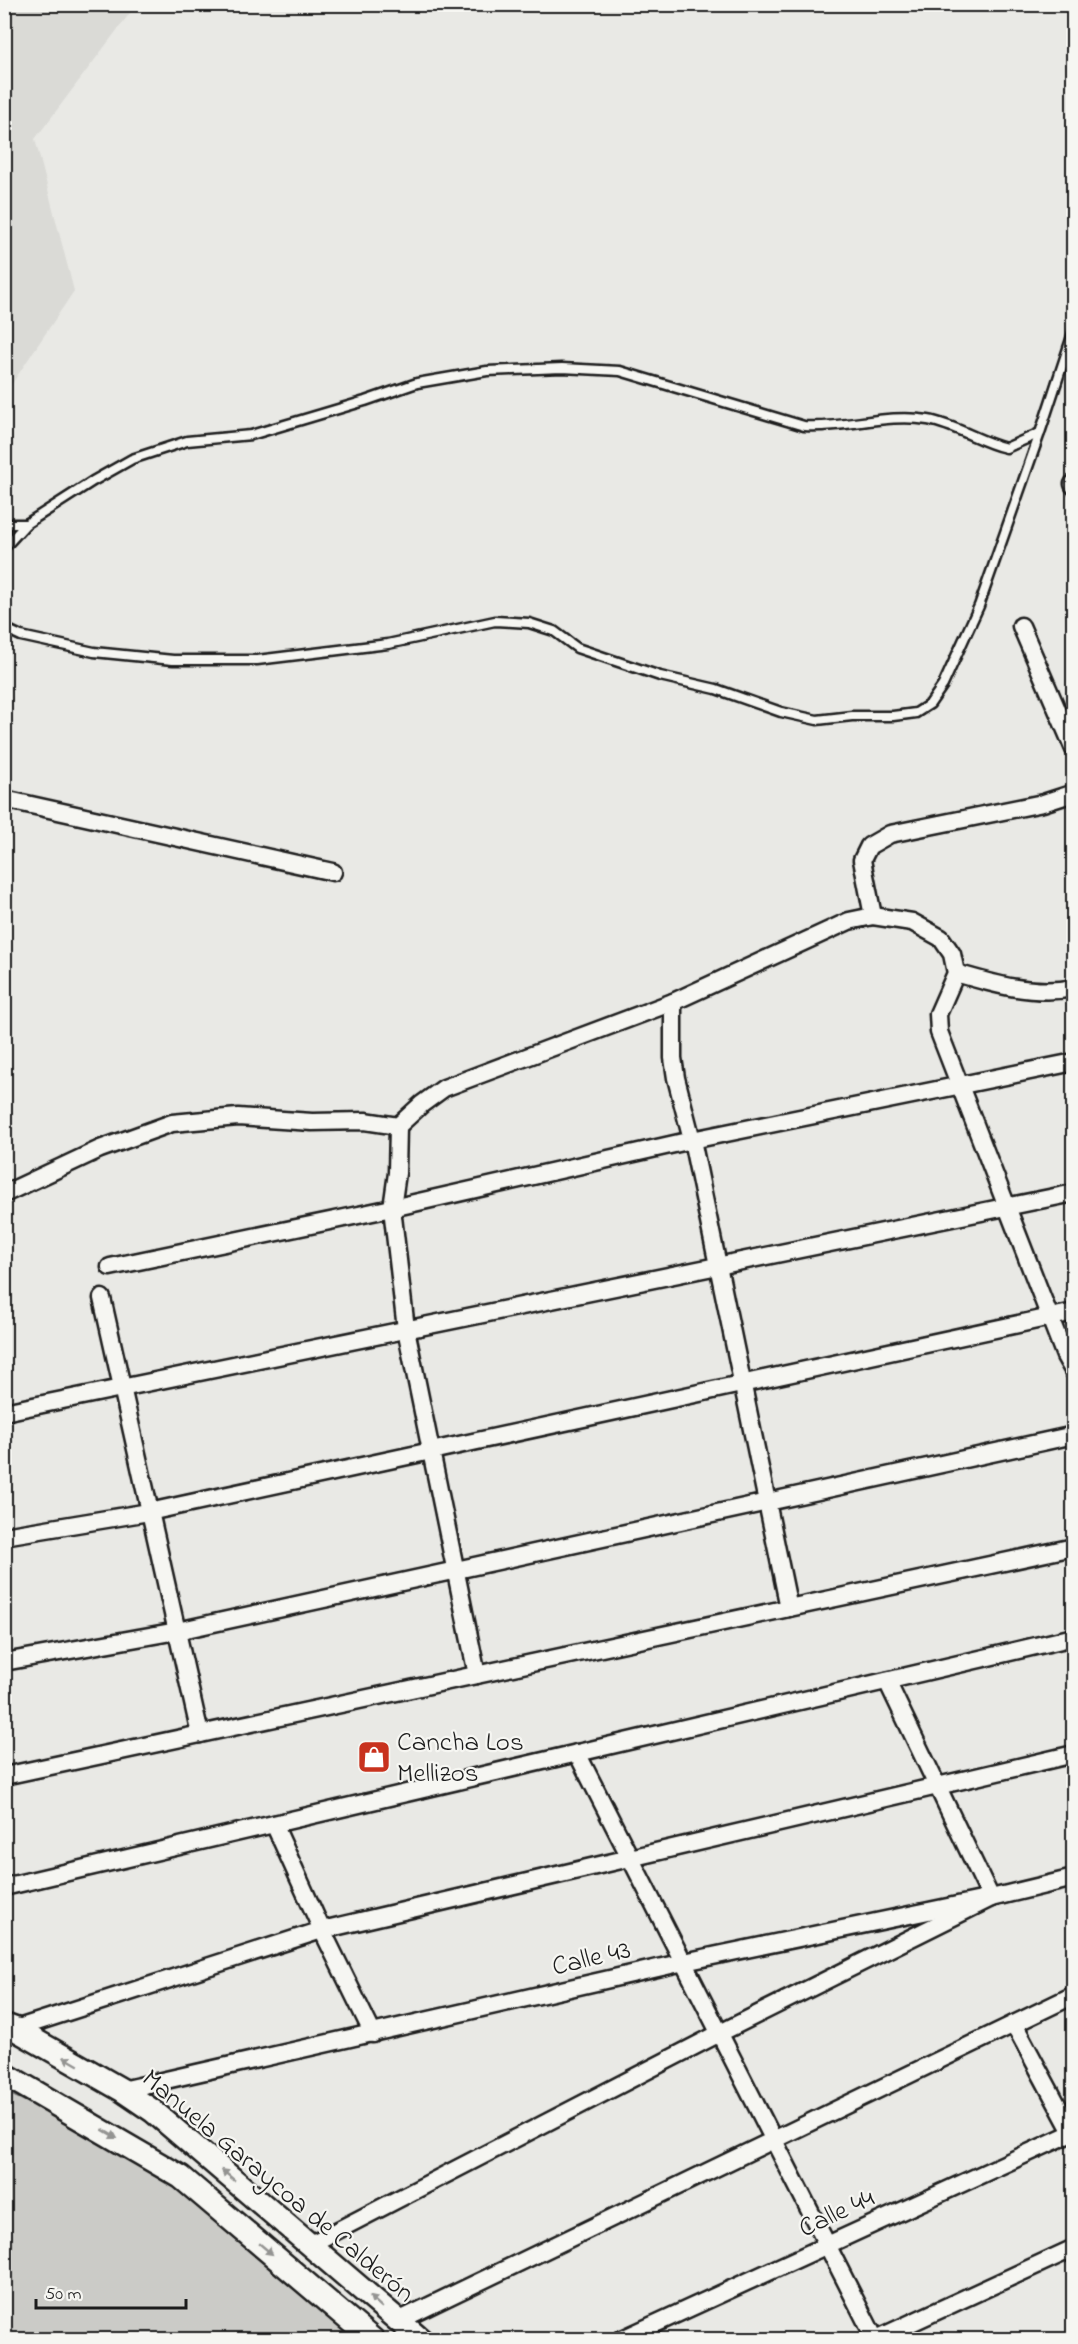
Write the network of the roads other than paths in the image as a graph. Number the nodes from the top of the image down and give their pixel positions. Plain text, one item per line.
1 (1074, 330) edge
2 (1040, 434) junction
3 (4, 524) edge
4 (26, 524) junction
5 (4, 548) edge
6 (1021, 626) dead end
7 (4, 628) edge
8 (1074, 749) edge
9 (1074, 793) edge
10 (4, 800) edge
11 (333, 872) dead end
12 (873, 916) junction
13 (956, 973) junction
14 (1074, 988) edge
15 (673, 1002) junction
16 (1074, 1062) edge
17 (960, 1085) junction
18 (398, 1126) junction
19 (692, 1140) junction
20 (4, 1194) edge
21 (1074, 1194) edge
22 (1007, 1206) junction
23 (392, 1208) junction
24 (718, 1266) junction
25 (110, 1267) dead end
26 (102, 1298) dead end
27 (1074, 1312) edge
28 (1050, 1318) junction
29 (406, 1329) junction
30 (1074, 1372) edge
31 (743, 1384) junction
32 (121, 1388) junction
33 (4, 1412) edge
34 (1074, 1435) edge
35 (431, 1451) junction
36 (767, 1502) junction
37 (149, 1512) junction
38 (4, 1536) edge
39 (1074, 1547) edge
40 (455, 1570) junction
41 (789, 1608) junction
42 (177, 1631) junction
43 (1074, 1637) edge
44 (4, 1662) edge
45 (477, 1675) junction
46 (887, 1681) junction
47 (200, 1734) junction
48 (577, 1753) junction
49 (1074, 1754) edge
50 (4, 1776) edge
51 (938, 1786) junction
52 (274, 1824) junction
53 (630, 1857) junction
54 (1074, 1878) edge
55 (4, 1887) edge
56 (991, 1898) junction
57 (322, 1930) junction
58 (684, 1962) junction
59 (1074, 1995) edge
60 (1014, 2024) junction
61 (10, 2027) edge
62 (720, 2033) junction
63 (374, 2034) junction
64 (4, 2074) edge
65 (122, 2090) junction
66 (1073, 2133) edge
67 (774, 2140) junction
68 (311, 2244) junction
69 (827, 2245) junction
70 (1074, 2248) edge
71 (398, 2321) junction
72 (875, 2339) edge
73 (373, 2340) edge
74 (421, 2340) edge
75 (620, 2340) edge

1 - 2 lane
2 - 4 lane
2 - 7 lane
3 - 4 lane
4 - 5 lane
6 - 8 street
9 - 12 street
10 - 11 street
12 - 13 street
12 - 15 street
13 - 14 street
13 - 17 street
15 - 18 street
15 - 19 street
16 - 17 street
17 - 19 street
17 - 22 street
18 - 20 street
18 - 23 street
19 - 23 street
19 - 24 street
21 - 22 street
22 - 24 street
22 - 28 street
23 - 25 street
23 - 29 street
24 - 29 street
24 - 31 street
26 - 32 street
27 - 28 street
28 - 30 street
28 - 31 street
29 - 32 street
29 - 35 street
31 - 35 street
31 - 36 street
32 - 33 street
32 - 37 street
34 - 36 street
35 - 37 street
35 - 40 street
36 - 40 street
36 - 41 street
37 - 38 street
37 - 42 street
39 - 41 street
40 - 42 street
40 - 45 street
41 - 45 street
42 - 44 street
42 - 47 street
43 - 46 street
45 - 47 street
46 - 48 street
46 - 51 street
47 - 50 street
48 - 52 street
48 - 53 street
49 - 51 street
51 - 53 street
51 - 56 street
52 - 55 street
52 - 57 street
53 - 57 street
53 - 58 street
54 - 56 street, Calle 43
56 - 58 street, Calle 43
56 - 62 street
57 - 61 street
57 - 63 street
58 - 62 street
58 - 63 street, Calle 43
59 - 60 street
60 - 66 street
60 - 67 street
65 -> 61 street, Manuela Garaycoa de Calderón
62 - 67 street
62 - 68 street
63 - 65 street, Calle 43
64 -> 73 street
68 -> 65 street, Manuela Garaycoa de Calderón
66 - 69 street, Calle 44
67 - 69 street
67 - 71 street
71 -> 68 street, Manuela Garaycoa de Calderón
69 - 72 street
69 - 75 street, Calle 44
70 - 72 street
71 - 74 street, Manuela Garaycoa de Calderón

